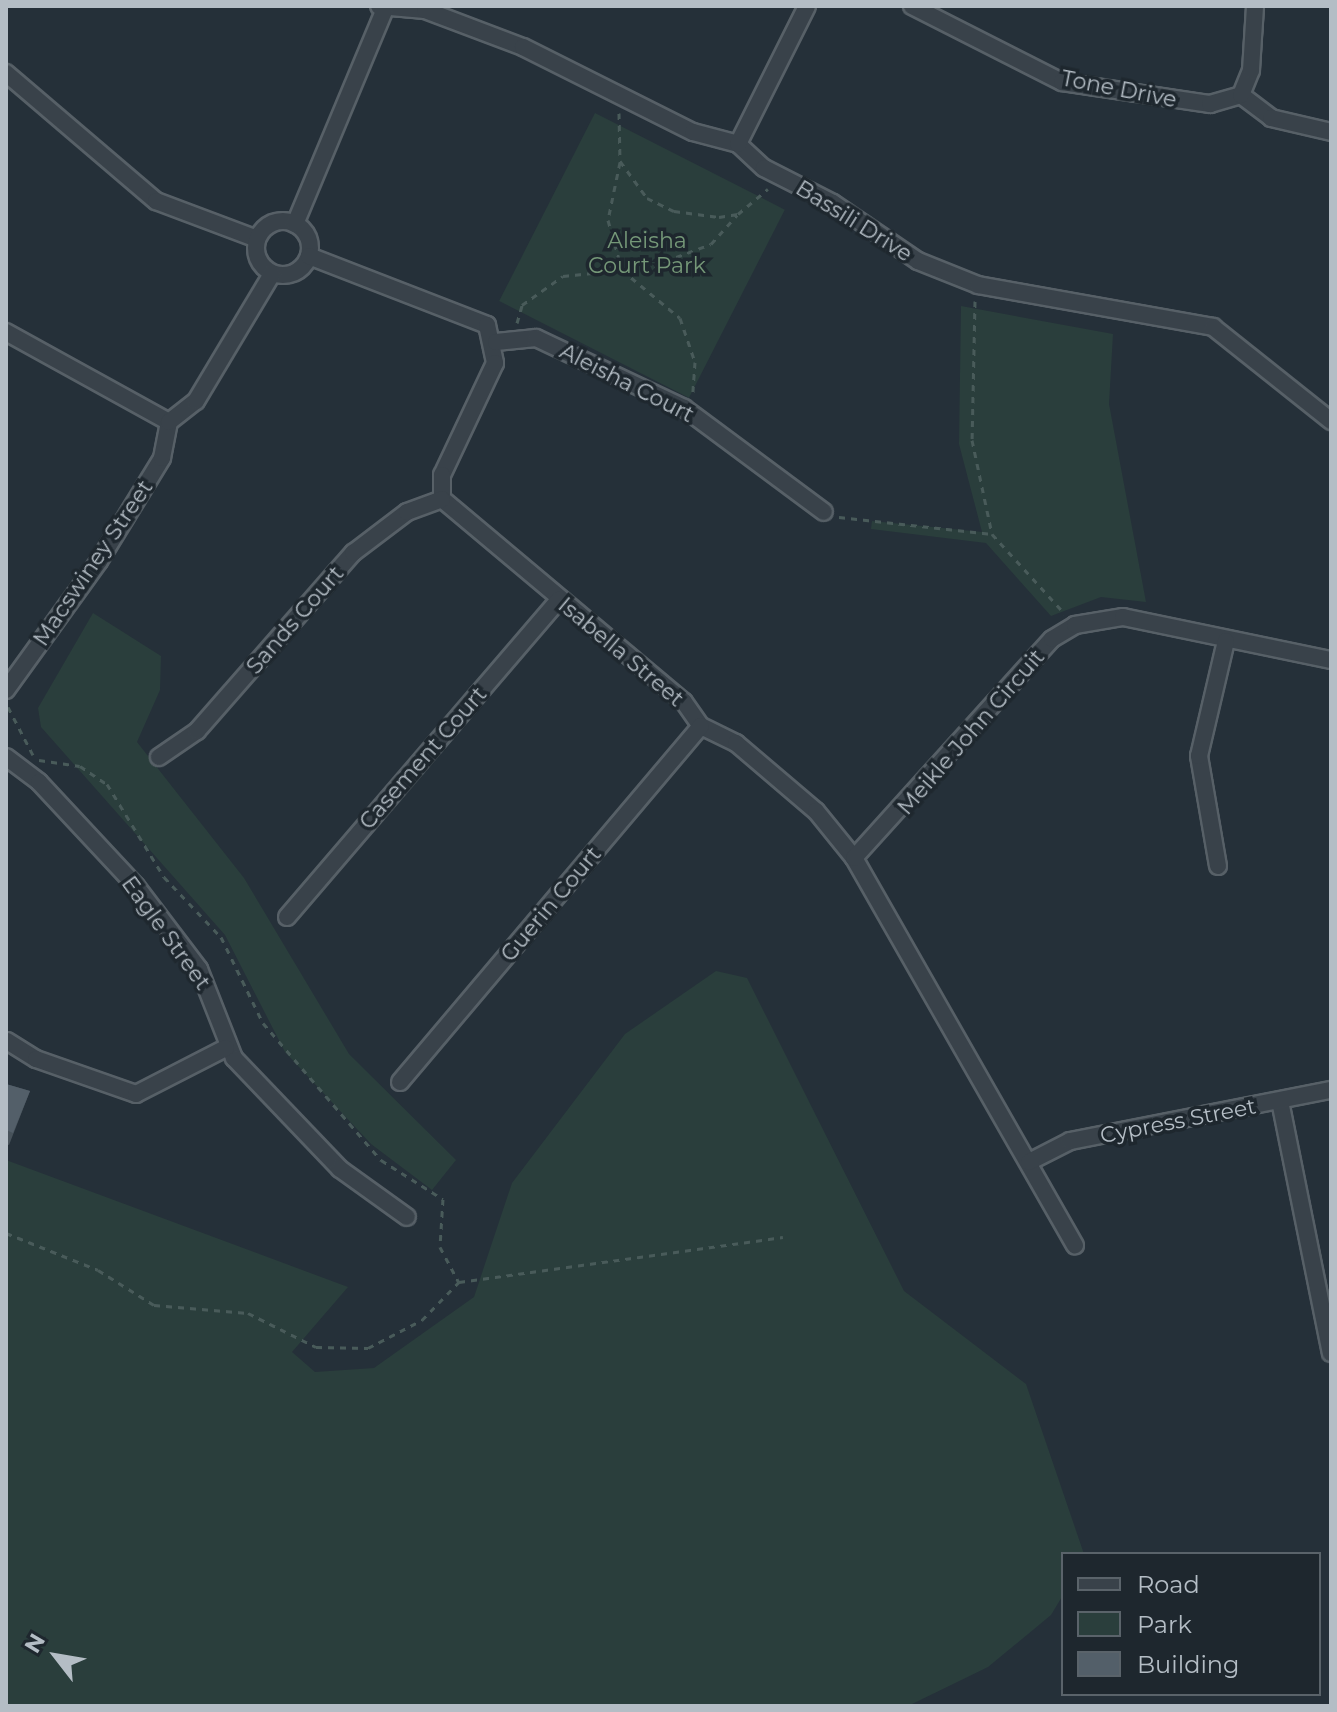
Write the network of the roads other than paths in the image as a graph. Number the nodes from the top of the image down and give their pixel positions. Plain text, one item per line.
1 (807, 6) edge
2 (912, 6) edge
3 (1255, 6) edge
4 (382, 8) edge
5 (6, 73) edge
6 (1241, 95) junction
7 (1331, 132) edge
8 (738, 144) junction
9 (295, 224) junction
10 (257, 239) junction
11 (309, 256) junction
12 (272, 274) junction
13 (6, 332) edge
14 (496, 342) junction
15 (1331, 421) edge
16 (169, 422) junction
17 (442, 499) junction
18 (824, 512) road end
19 (559, 600) junction
20 (1226, 641) junction
21 (1331, 660) edge
22 (6, 690) edge
23 (701, 726) junction
24 (6, 757) edge
25 (159, 757) dead end
26 (854, 858) junction
27 (1218, 866) dead end
28 (287, 917) dead end
29 (7, 1041) edge
30 (226, 1048) junction
31 (400, 1082) dead end
32 (1331, 1090) edge
33 (1280, 1101) junction
34 (1029, 1162) junction
35 (407, 1217) dead end
36 (1075, 1245) dead end
37 (1331, 1353) edge

1 - 8 street
2 - 6 street, Tone Drive
3 - 6 street
4 - 8 street, Bassili Drive
4 - 9 street
5 - 10 street
6 - 7 street
8 - 15 street, Bassili Drive
9 - 10 street
9 - 11 street
10 - 12 street
11 - 12 street
11 - 14 street
12 - 16 street
13 - 16 street
14 - 17 street
14 - 18 street, Aleisha Court
16 - 22 street, Macswiney Street
17 - 19 street, Isabella Street
17 - 25 street, Sands Court
19 - 23 street, Isabella Street
19 - 28 street, Casement Court
20 - 21 street, Meikle John Circuit
20 - 26 street, Meikle John Circuit
20 - 27 street
23 - 26 street, Isabella Street
23 - 31 street, Guerin Court
24 - 30 street, Eagle Street
26 - 34 street, Isabella Street
29 - 30 street
30 - 35 street
32 - 33 street, Cypress Street
33 - 34 street, Cypress Street
33 - 37 street
34 - 36 street, Isabella Street

